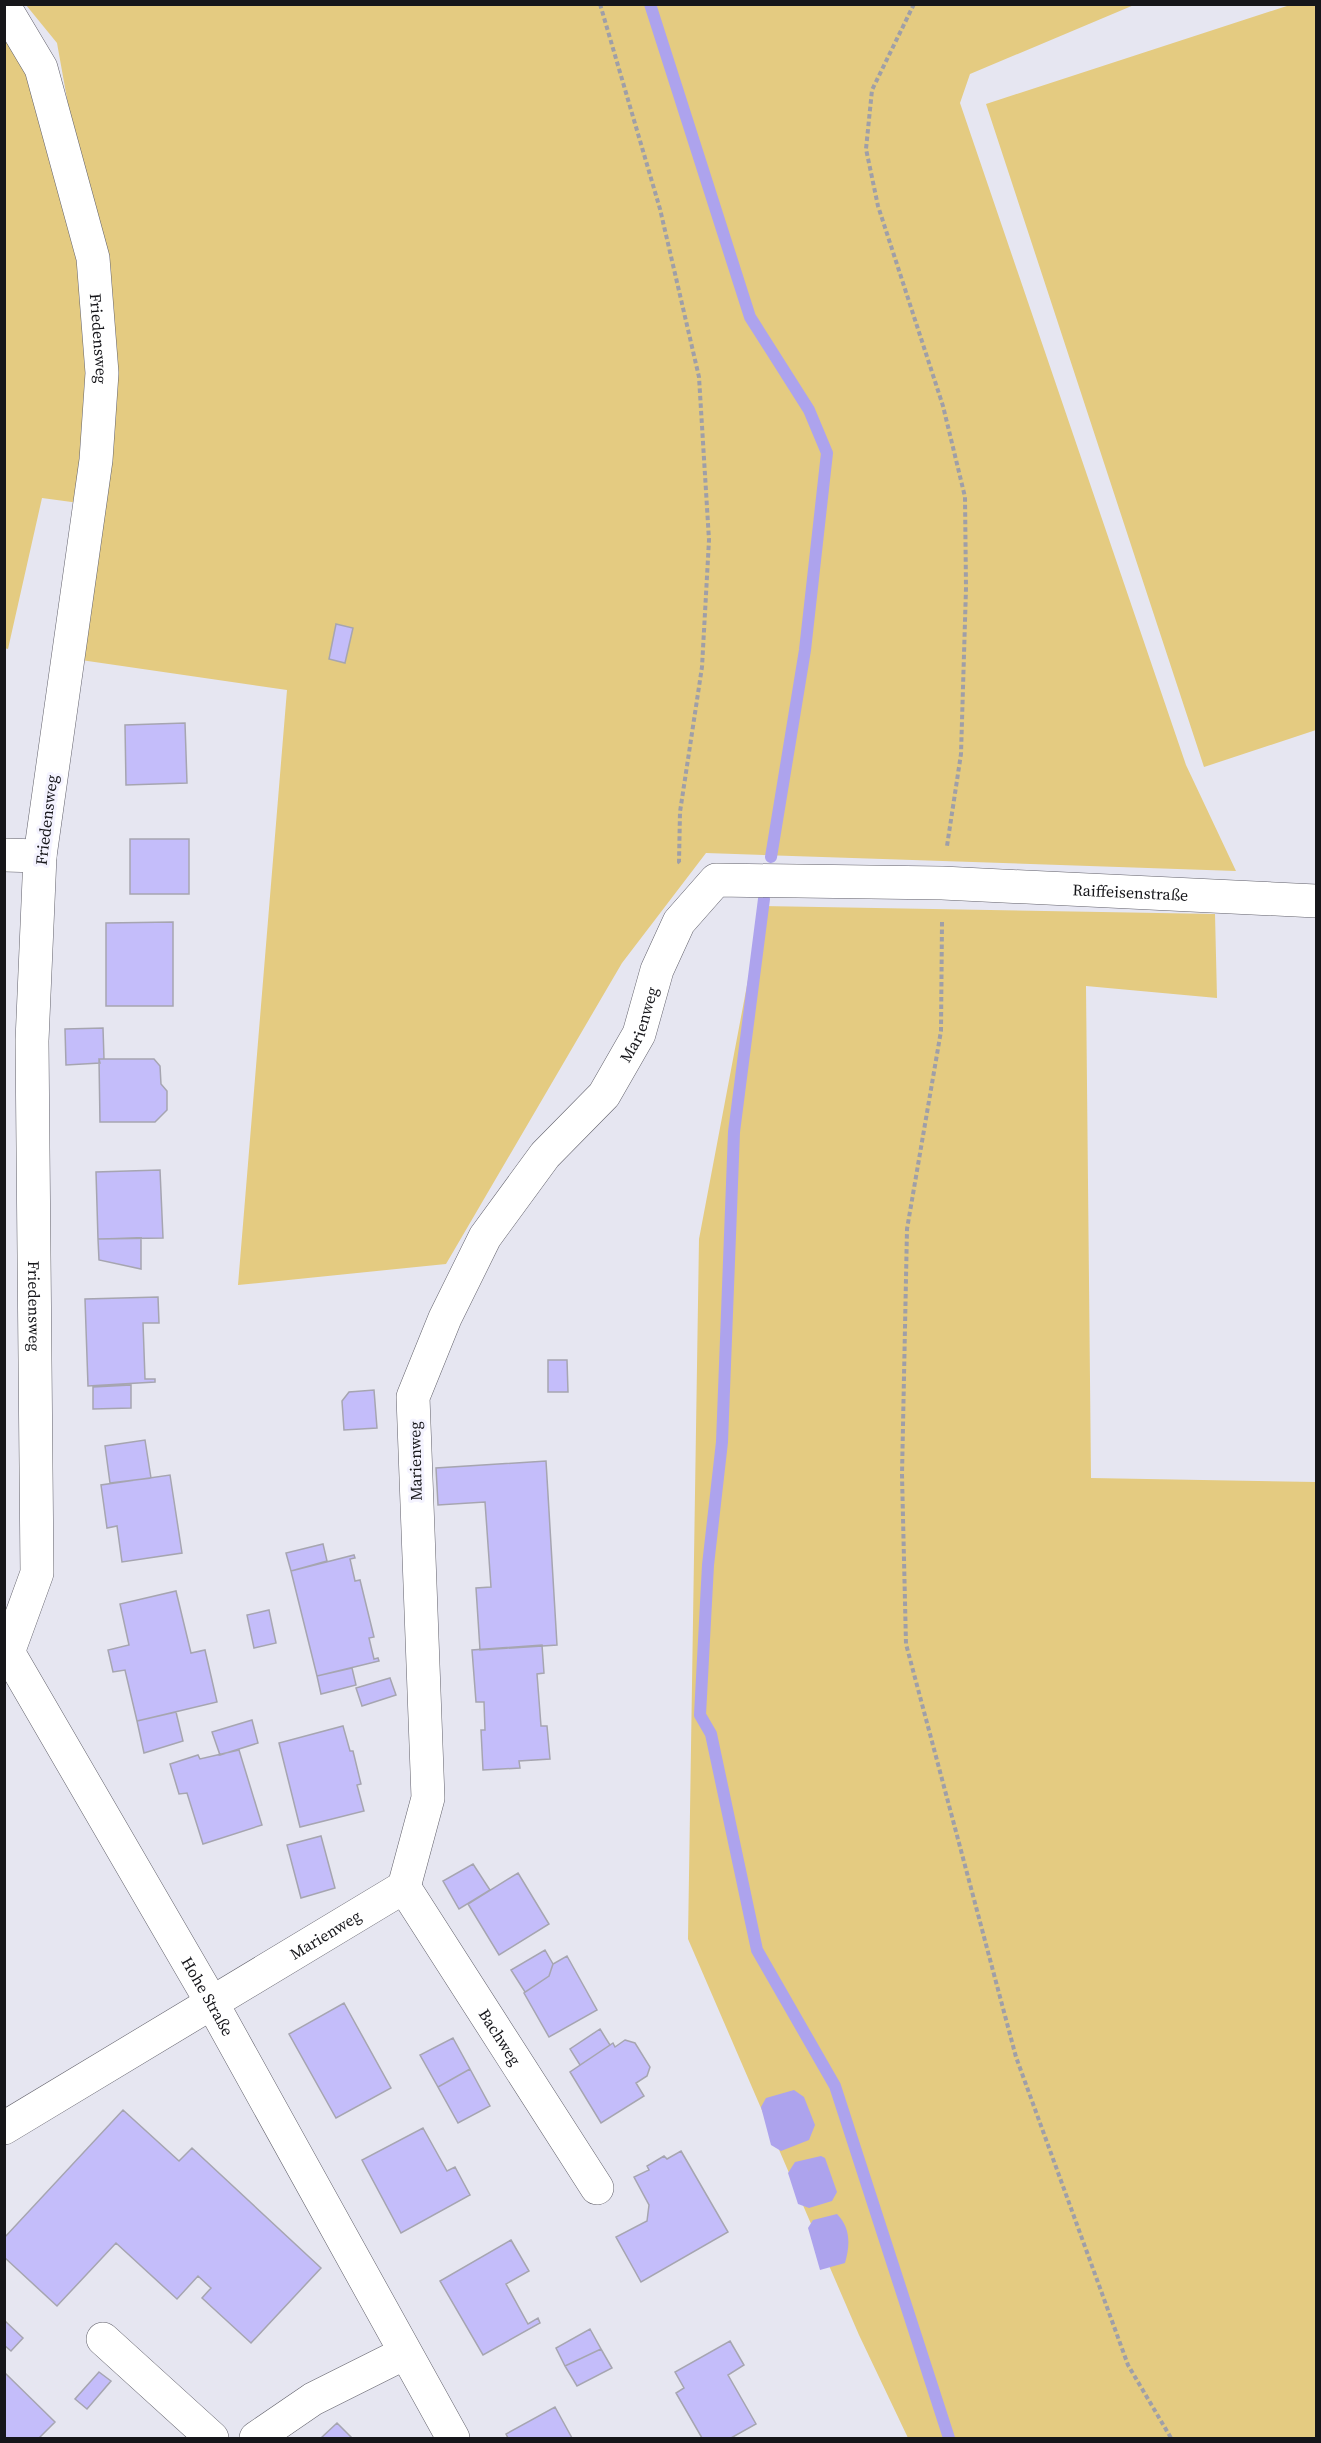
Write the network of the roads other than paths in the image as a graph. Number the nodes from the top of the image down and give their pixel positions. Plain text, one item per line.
1 (4, 6) edge
2 (4, 855) edge
3 (40, 856) junction
4 (942, 883) joint
5 (1317, 901) edge
6 (7, 1648) edge
7 (404, 1887) junction
8 (212, 2003) junction
9 (4, 2128) edge
10 (597, 2188) dead end
11 (103, 2338) dead end
12 (405, 2353) junction
13 (212, 2439) edge
14 (256, 2439) edge
15 (453, 2439) edge

1 - 3 street, Friedensweg
2 - 3 street
3 - 6 street, Friedensweg
4 - 5 street, Raiffeisenstraße
4 - 7 street, Marienweg
6 - 8 street, Hohe Straße
7 - 8 street, Marienweg
7 - 10 street, Bachweg
8 - 9 street, Marienweg
8 - 12 street, Hohe Straße
11 - 13 street
12 - 14 street
12 - 15 street, Hohe Straße

